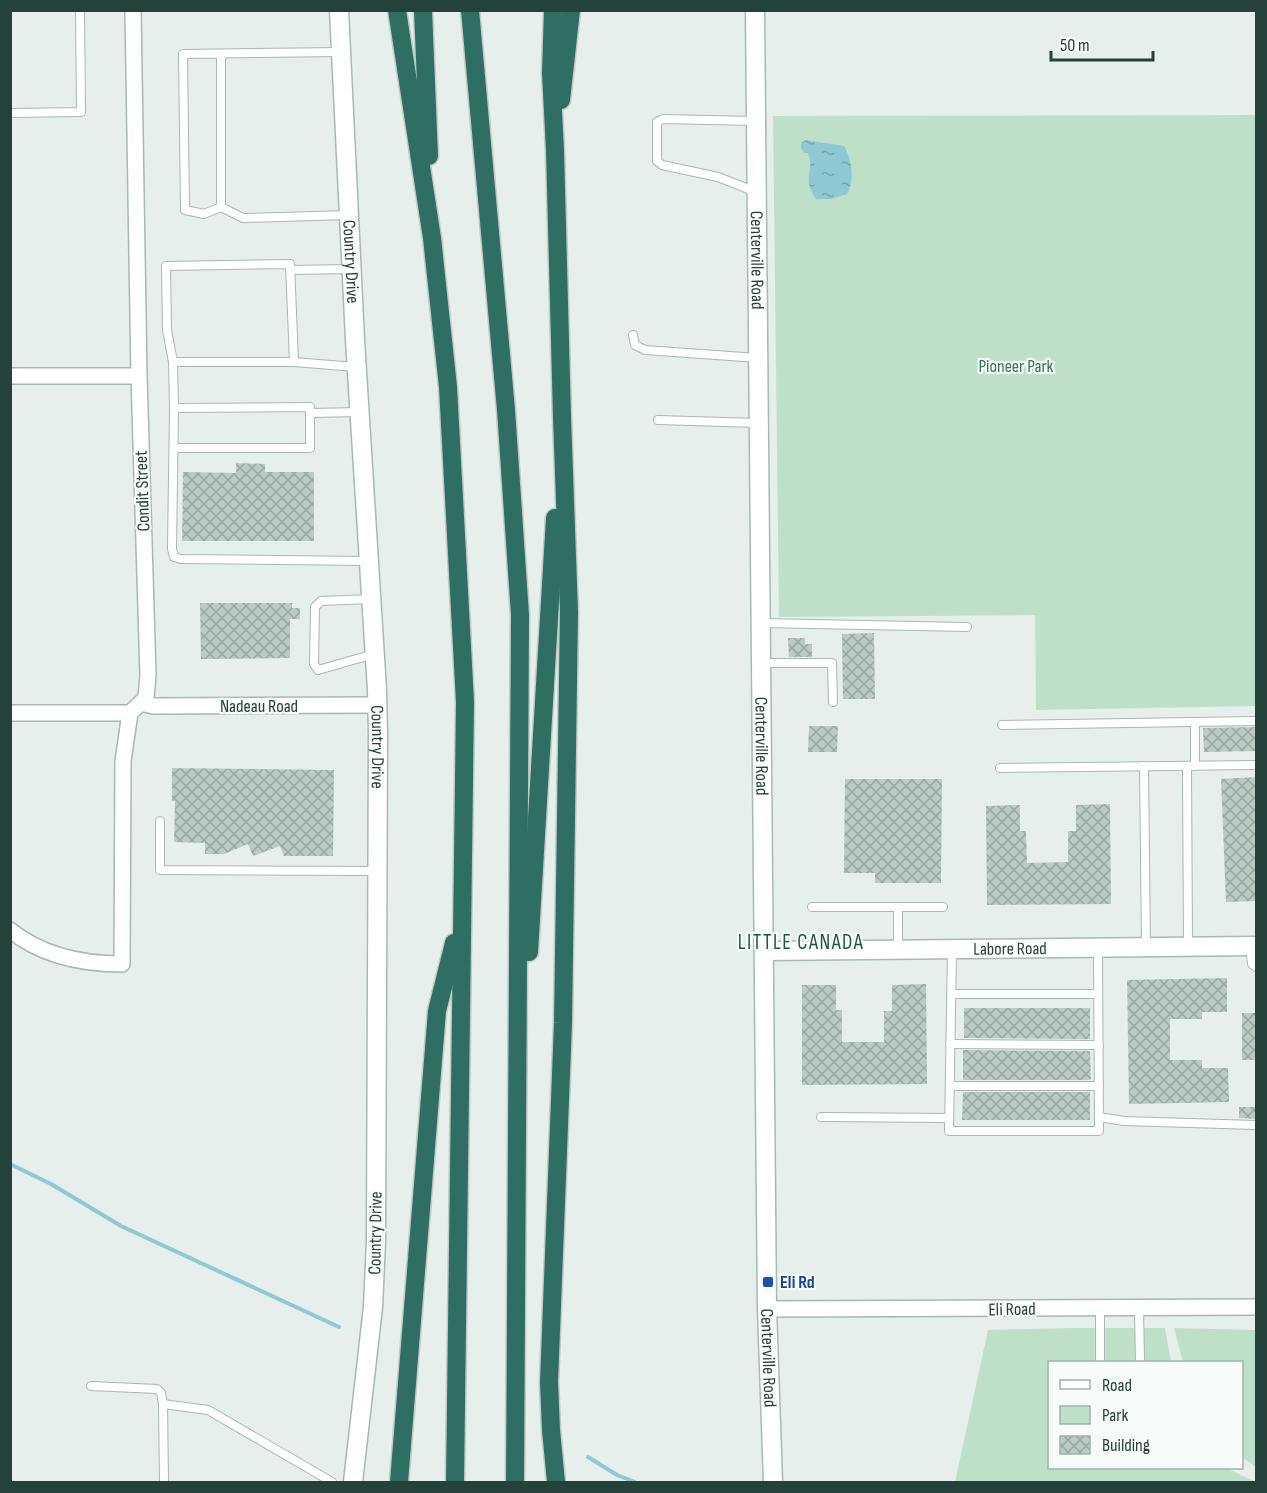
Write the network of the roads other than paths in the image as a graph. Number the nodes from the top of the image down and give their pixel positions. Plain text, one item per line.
1 (80, 10) edge
2 (133, 10) edge
3 (339, 10) edge
4 (398, 10) edge
5 (423, 10) edge
6 (470, 10) edge
7 (553, 10) edge
8 (571, 10) edge
9 (755, 10) edge
10 (342, 52) junction
11 (221, 54) junction
12 (10, 113) edge
13 (757, 121) junction
14 (555, 150) junction
15 (758, 192) junction
16 (221, 207) junction
17 (350, 215) junction
18 (432, 238) junction
19 (352, 269) junction
20 (290, 270) junction
21 (633, 335) dead end
22 (759, 358) junction
23 (173, 362) junction
24 (294, 362) junction
25 (357, 367) junction
26 (10, 376) edge
27 (139, 376) junction
28 (174, 408) junction
29 (360, 412) junction
30 (310, 413) junction
31 (562, 417) junction
32 (658, 420) dead end
33 (760, 423) junction
34 (174, 448) junction
35 (369, 561) junction
36 (371, 599) junction
37 (761, 624) junction
38 (967, 627) dead end
39 (374, 654) junction
40 (762, 663) junction
41 (833, 702) dead end
42 (377, 705) junction
43 (135, 708) junction
44 (10, 712) edge
45 (1257, 721) edge
46 (1195, 722) junction
47 (1002, 725) dead end
48 (1257, 765) edge
49 (1144, 766) junction
50 (1191, 766) junction
51 (1000, 768) dead end
52 (160, 821) dead end
53 (377, 871) junction
54 (812, 907) dead end
55 (898, 907) junction
56 (943, 907) dead end
57 (461, 912) junction
58 (10, 930) edge
59 (1253, 946) edge
60 (1188, 947) junction
61 (1098, 948) junction
62 (1146, 948) junction
63 (898, 950) junction
64 (952, 950) junction
65 (765, 951) junction
66 (1257, 967) edge
67 (951, 994) junction
68 (1098, 994) junction
69 (950, 1044) junction
70 (1099, 1044) junction
71 (950, 1086) junction
72 (1099, 1086) junction
73 (821, 1117) dead end
74 (1099, 1117) junction
75 (949, 1118) junction
76 (1257, 1125) edge
77 (516, 1161) junction
78 (1257, 1307) edge
79 (1139, 1308) junction
80 (767, 1309) junction
81 (1100, 1309) junction
82 (1100, 1361) edge
83 (1140, 1361) edge
84 (91, 1386) dead end
85 (163, 1404) junction
86 (164, 1482) edge
87 (332, 1482) edge
88 (353, 1482) edge
89 (399, 1482) edge
90 (455, 1482) edge
91 (515, 1482) edge
92 (556, 1482) edge
93 (773, 1482) edge

1 - 12 lane
2 - 27 street, Condit Street
3 - 10 street, Country Drive
4 - 18 highway
5 - 18 highway
6 - 77 highway
7 - 14 highway
8 - 14 highway
9 - 13 street, Centerville Road
10 - 11 lane
10 - 17 street, Country Drive
11 - 16 lane
11 - 16 lane
13 - 15 street, Centerville Road
13 - 15 lane
14 - 31 highway
15 - 22 street, Centerville Road
16 - 17 lane
17 - 19 street, Country Drive
18 - 57 highway
19 - 20 lane
19 - 25 street, Country Drive
20 - 23 lane
20 - 24 lane
21 - 22 lane
22 - 33 street, Centerville Road
23 - 24 lane
23 - 28 lane
24 - 25 lane
25 - 29 street, Country Drive
26 - 27 street
27 - 43 street, Condit Street
28 - 30 lane
28 - 34 lane
29 - 30 lane
29 - 35 street, Country Drive
30 - 34 lane
31 - 77 highway
31 - 92 highway
32 - 33 lane
33 - 37 street, Centerville Road
34 - 35 lane
35 - 36 street, Country Drive
36 - 39 street, Country Drive
36 - 39 lane
37 - 38 lane
37 - 40 street, Centerville Road
39 - 42 street, Country Drive
40 - 41 lane
40 - 65 street, Centerville Road
42 - 43 street, Nadeau Road
42 - 53 street, Country Drive
43 - 44 street, Nadeau Road
43 - 58 street, Condit Street
45 - 46 lane
46 - 47 lane
46 - 50 lane
48 - 50 lane
49 - 50 lane
49 - 51 lane
49 - 62 lane
50 - 60 lane
52 - 53 lane
53 - 88 street, Country Drive
54 - 55 lane
55 - 56 lane
55 - 63 lane
57 - 89 highway
57 - 90 highway
59 - 60 street, Labore Road
59 - 66 lane
60 - 62 street, Labore Road
61 - 62 street, Labore Road
61 - 64 street, Labore Road
61 - 68 lane
63 - 64 street, Labore Road
63 - 65 street, Labore Road
64 - 67 lane
65 - 80 street, Centerville Road
67 - 68 lane
67 - 69 lane
68 - 70 lane
69 - 70 lane
69 - 71 lane
70 - 72 lane
71 - 72 lane
71 - 75 lane
72 - 74 lane
73 - 75 lane
74 - 75 lane
74 - 76 lane
77 - 91 highway
78 - 79 street, Eli Road
79 - 81 street, Eli Road
79 - 83 lane
80 - 81 street, Eli Road
80 - 93 street, Centerville Road
81 - 82 lane
84 - 85 lane
85 - 86 lane
85 - 87 lane

